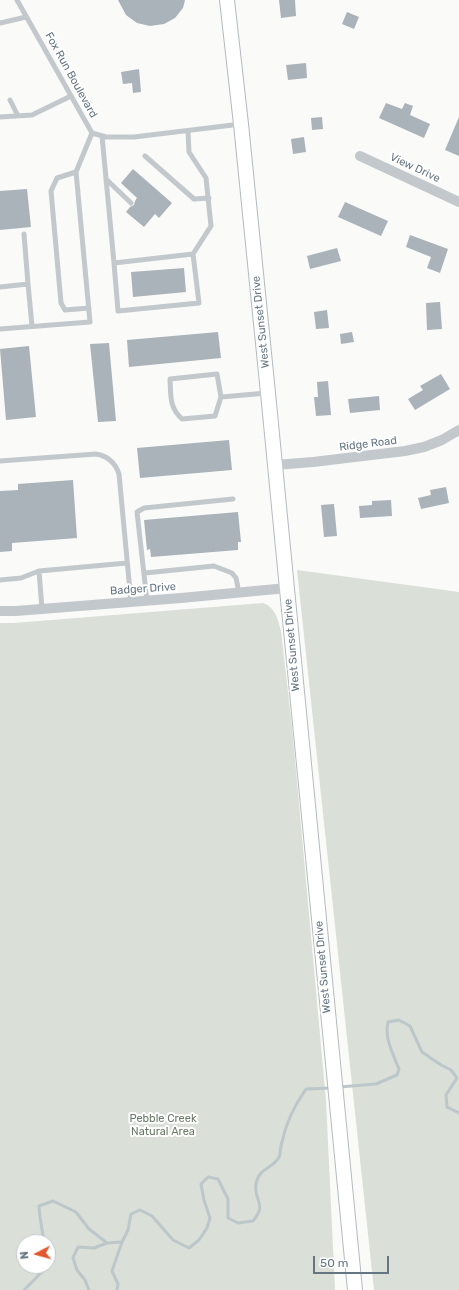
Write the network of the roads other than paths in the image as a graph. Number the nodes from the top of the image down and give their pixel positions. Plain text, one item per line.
1 (17, 0) edge
2 (227, 0) edge
3 (26, 17) junction
4 (0, 24) edge
5 (71, 96) junction
6 (10, 100) dead end
7 (18, 116) junction
8 (0, 117) edge
9 (242, 124) junction
10 (188, 131) junction
11 (92, 133) junction
12 (102, 136) junction
13 (145, 156) dead end
14 (360, 156) dead end
15 (76, 172) junction
16 (106, 179) junction
17 (209, 198) junction
18 (459, 202) edge
19 (130, 203) dead end
20 (24, 234) dead end
21 (193, 254) junction
22 (114, 263) junction
23 (28, 284) junction
24 (0, 287) edge
25 (89, 308) junction
26 (32, 326) junction
27 (0, 329) edge
28 (268, 393) junction
29 (221, 396) junction
30 (459, 430) edge
31 (0, 461) edge
32 (275, 465) junction
33 (233, 499) dead end
34 (127, 563) junction
35 (39, 571) junction
36 (145, 573) junction
37 (0, 580) edge
38 (287, 588) junction
39 (239, 593) junction
40 (147, 601) junction
41 (130, 602) junction
42 (42, 609) junction
43 (0, 611) edge
44 (355, 1290) edge

1 - 3 lane, Fox Run Boulevard
2 - 9 main road, West Sunset Drive
3 - 4 lane
3 - 5 lane, Fox Run Boulevard
5 - 7 lane
5 - 11 lane, Fox Run Boulevard
6 - 7 lane
7 - 8 lane
9 - 10 lane, Fox Run Boulevard
9 - 28 main road, West Sunset Drive
10 - 12 lane, Fox Run Boulevard
10 - 17 lane
11 - 12 lane, Fox Run Boulevard
11 - 15 lane
12 - 16 lane
13 - 17 lane
14 - 18 street, View Drive
15 - 25 lane
15 - 25 lane
16 - 19 lane
16 - 22 lane
17 - 21 lane
20 - 23 lane
21 - 22 lane
21 - 22 lane
23 - 24 lane
23 - 26 lane
25 - 26 lane
26 - 27 lane
28 - 29 lane
28 - 32 main road, West Sunset Drive
29 - 29 lane
30 - 32 street, Ridge Road
31 - 34 lane
32 - 38 main road, West Sunset Drive
33 - 36 lane
34 - 35 lane
34 - 41 lane
35 - 37 lane
35 - 42 lane
36 - 39 lane
36 - 40 lane
38 - 39 street, Badger Drive
38 - 44 main road, West Sunset Drive
39 - 40 street, Badger Drive
40 - 41 street, Badger Drive
41 - 42 street, Badger Drive
42 - 43 street, Badger Drive

